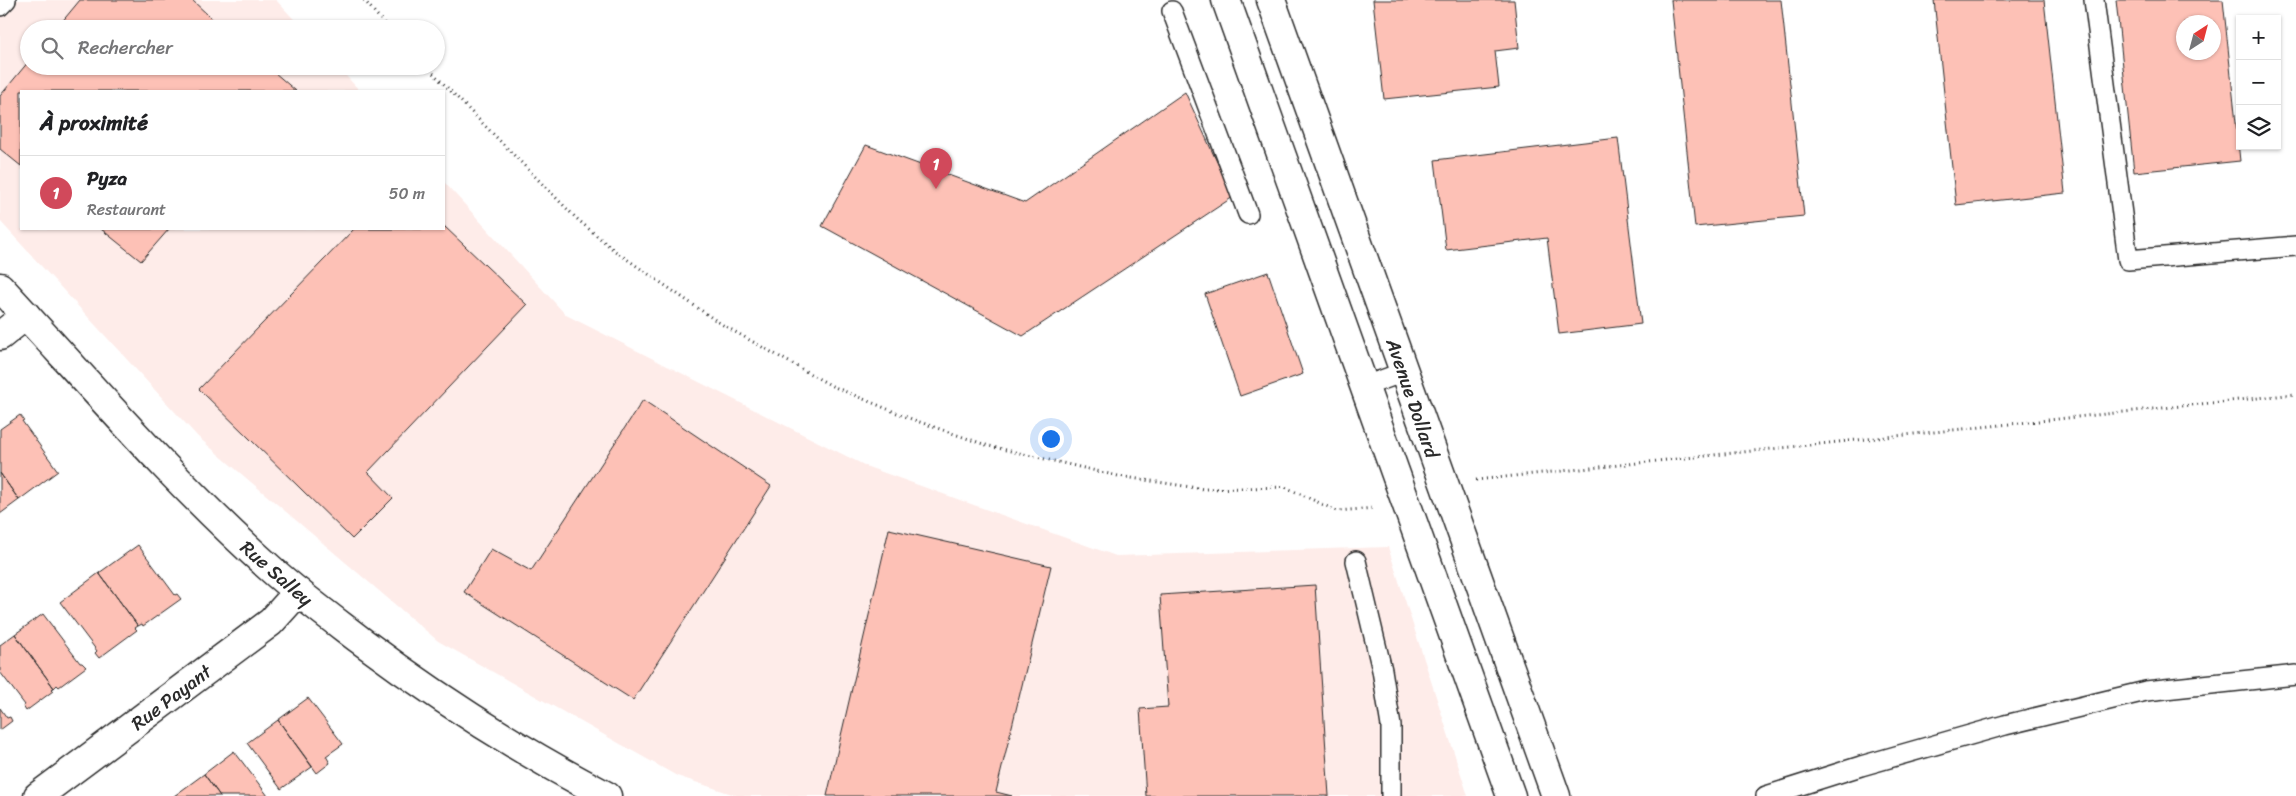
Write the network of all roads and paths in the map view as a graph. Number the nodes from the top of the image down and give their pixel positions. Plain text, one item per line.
1 (6, 0) edge
2 (364, 0) edge
3 (1226, 0) edge
4 (1271, 0) edge
5 (2094, 0) edge
6 (0, 6) edge
7 (1172, 11) dead end
8 (382, 20) edge
9 (435, 75) edge
10 (1248, 214) dead end
11 (2296, 246) edge
12 (0, 286) edge
13 (26, 314) junction
14 (0, 336) edge
15 (1404, 372) junction
16 (1365, 386) junction
17 (2296, 394) edge
18 (1443, 484) junction
19 (1382, 508) dead end
20 (1356, 561) dead end
21 (298, 592) junction
22 (2296, 675) edge
23 (38, 796) edge
24 (607, 796) edge
25 (1391, 796) edge
26 (1511, 796) edge
27 (1556, 796) edge
28 (1766, 796) edge

1 - 6 lane
2 - 8 path
3 - 16 main road
4 - 15 main road, Avenue Dollard
5 - 11 lane
7 - 10 lane
9 - 19 path
12 - 13 main road, Rue Salley
13 - 14 main road
13 - 21 main road, Rue Salley
15 - 16 lane
15 - 18 main road, Avenue Dollard
16 - 26 main road
17 - 18 path
18 - 27 main road, Avenue Dollard
20 - 25 lane
21 - 23 main road, Rue Payant
21 - 24 main road, Rue Salley
22 - 28 lane

